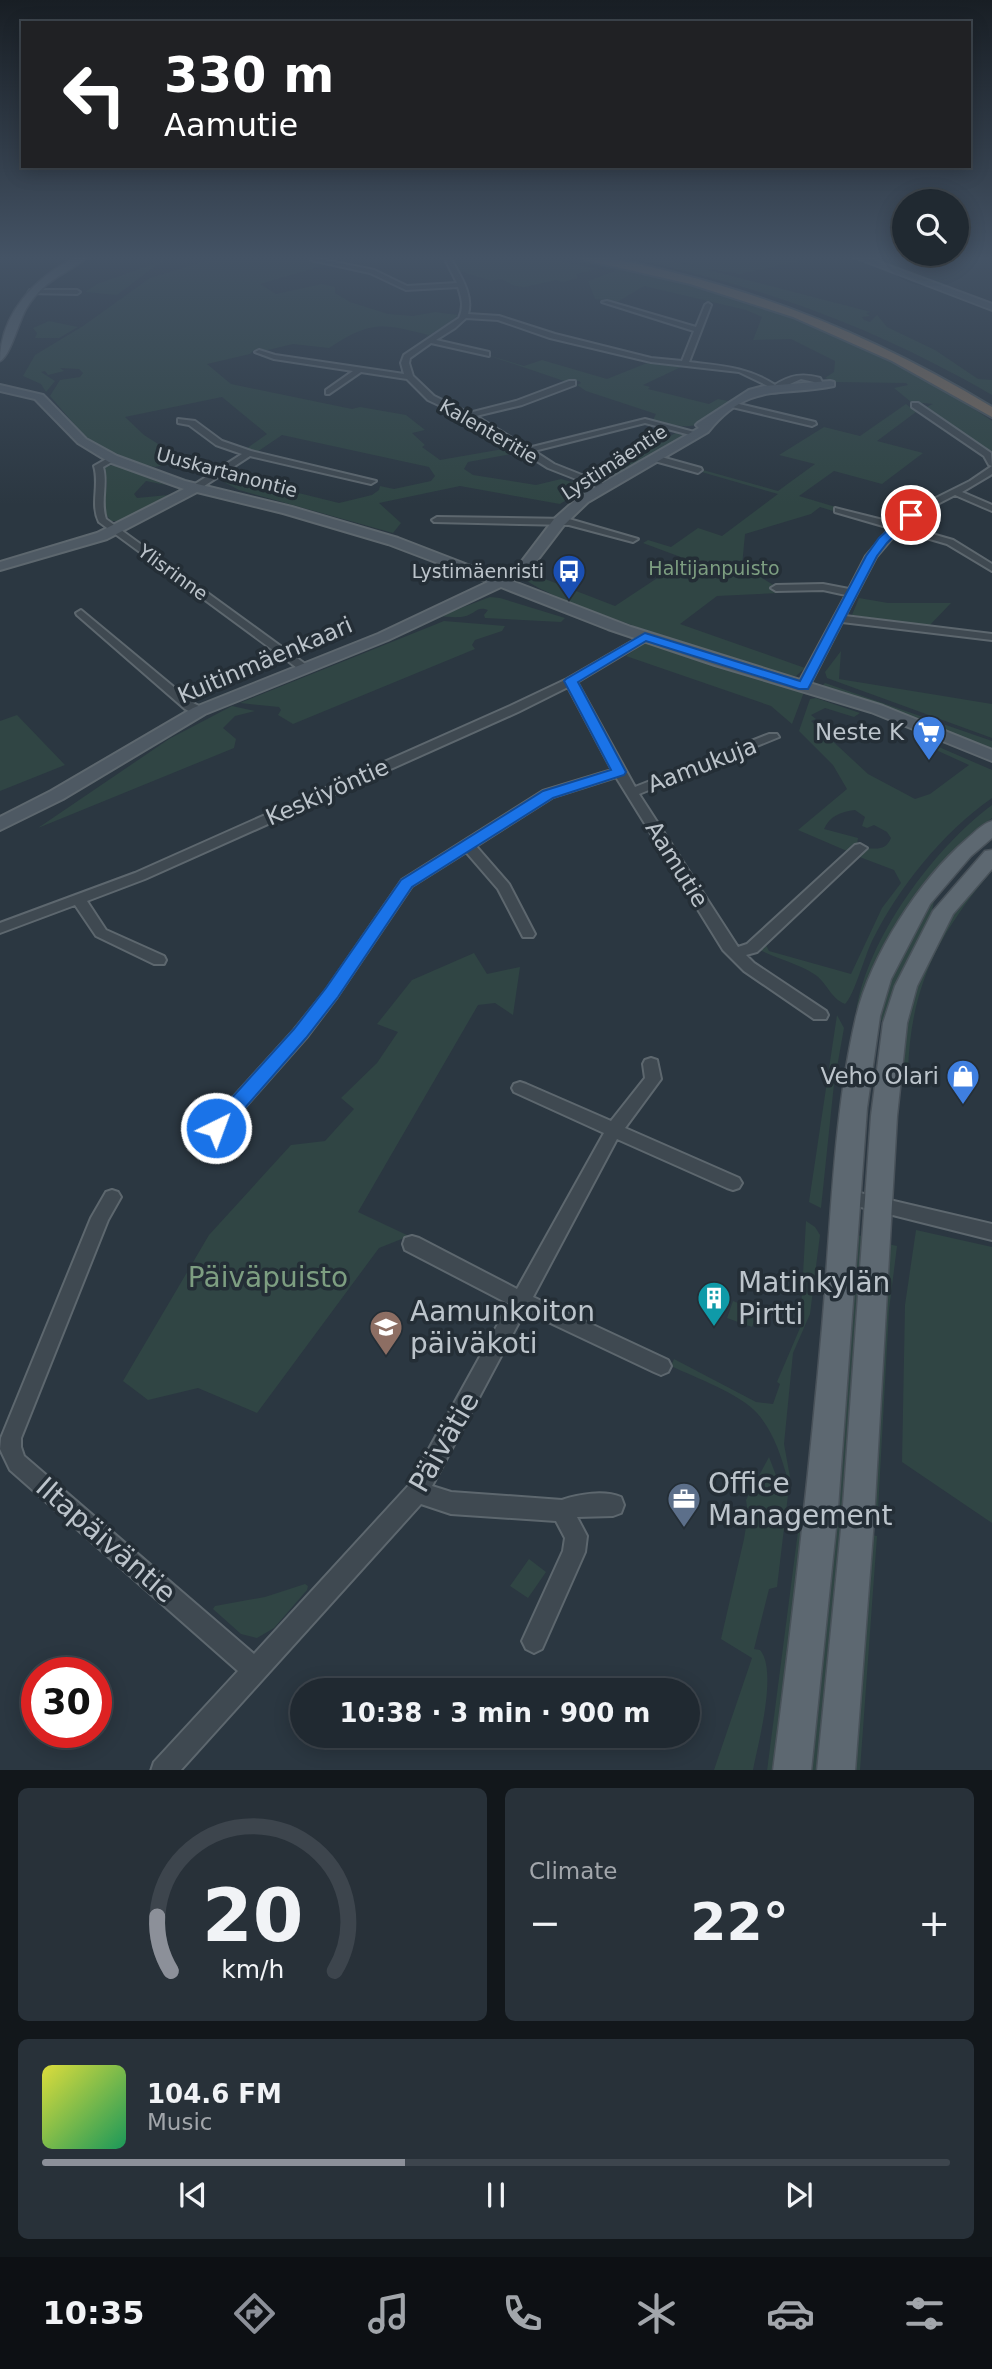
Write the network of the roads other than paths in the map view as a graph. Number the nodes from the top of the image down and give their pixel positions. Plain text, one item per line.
1 (576, 340) edge
2 (695, 340) edge
3 (858, 340) edge
4 (875, 340) edge
5 (432, 341) joint
6 (259, 352) dead end
7 (486, 354) dead end
8 (684, 365) junction
9 (359, 370) junction
10 (409, 377) junction
11 (572, 383) dead end
12 (824, 384) dead end
13 (775, 386) junction
14 (0, 389) edge
15 (329, 392) dead end
16 (992, 401) edge
17 (735, 405) junction
18 (915, 405) dead end
19 (992, 413) edge
20 (469, 415) junction
21 (181, 421) dead end
22 (812, 424) dead end
23 (694, 433) junction
24 (529, 450) dead end
25 (249, 453) junction
26 (654, 457) junction
27 (113, 459) junction
28 (992, 463) edge
29 (992, 469) edge
30 (698, 470) dead end
31 (371, 481) dead end
32 (604, 487) junction
33 (195, 488) junction
34 (955, 492) junction
35 (992, 508) edge
36 (838, 510) dead end
37 (437, 520) dead end
38 (559, 522) junction
39 (897, 527) junction
40 (115, 531) junction
41 (633, 539) dead end
42 (0, 566) edge
43 (992, 568) edge
44 (493, 582) junction
45 (776, 588) dead end
46 (853, 593) junction
47 (81, 613) dead end
48 (840, 619) junction
49 (645, 636) junction
50 (992, 637) edge
51 (304, 668) junction
52 (571, 681) junction
53 (803, 686) junction
54 (199, 711) junction
55 (773, 737) dead end
56 (992, 755) edge
57 (619, 772) junction
58 (632, 792) junction
59 (5, 821) edge
60 (992, 827) edge
61 (467, 844) junction
62 (860, 848) dead end
63 (992, 856) edge
64 (79, 900) junction
65 (0, 928) edge
66 (528, 934) dead end
67 (735, 953) junction
68 (159, 960) dead end
69 (820, 1015) dead end
70 (650, 1064) dead end
71 (520, 1088) dead end
72 (216, 1128) dead end
73 (613, 1131) junction
74 (733, 1183) dead end
75 (112, 1197) dead end
76 (847, 1197) junction
77 (878, 1205) junction
78 (992, 1232) edge
79 (412, 1244) dead end
80 (523, 1299) junction
81 (661, 1366) dead end
82 (5, 1451) edge
83 (417, 1492) junction
84 (613, 1505) dead end
85 (562, 1511) junction
86 (534, 1641) dead end
87 (254, 1670) junction
88 (163, 1770) edge
89 (792, 1770) edge
90 (836, 1770) edge

1 - 8 street
2 - 8 street
3 - 19 highway
4 - 16 highway
5 - 7 street
5 - 10 street
6 - 9 street
8 - 13 street
9 - 10 street
9 - 15 street
10 - 20 street, Kalenteritie
11 - 20 street
12 - 13 main road, Lystimäentie
13 - 17 main road, Lystimäentie
14 - 27 main road, Uuskartanontie
17 - 22 street
17 - 23 main road, Lystimäentie
18 - 28 street
20 - 32 street, Kalenteritie
21 - 25 street
23 - 24 street
23 - 26 main road, Lystimäentie
25 - 31 street
25 - 33 street
26 - 30 street
26 - 32 main road, Lystimäentie
27 - 33 main road, Uuskartanontie
27 - 40 street, Ylisrinne
29 - 34 street
32 - 38 main road, Lystimäentie
33 - 40 main road
33 - 44 main road, Uuskartanontie
34 - 35 street
34 - 39 street
36 - 39 street
37 - 38 street
38 - 41 street
38 - 44 main road, Lystimäentie
39 - 43 street
39 - 46 street
40 - 42 main road
40 - 51 street, Ylisrinne
44 - 49 main road, Uuskartanontie
44 - 51 main road, Kuitinmäenkaari
45 - 46 street
46 - 48 street
47 - 54 street
48 - 50 street
48 - 53 street
49 - 52 street, Keskiyöntie
49 - 53 main road, Uuskartanontie
51 - 54 main road, Kuitinmäenkaari
52 - 57 street, Aamutie
52 - 64 street, Keskiyöntie
53 - 56 main road, Uuskartanontie
54 - 59 main road, Kuitinmäenkaari
55 - 58 street, Aamukuja
57 - 58 street, Aamutie
57 - 61 street
58 - 67 street, Aamutie
60 - 76 main road
61 - 66 street
61 - 72 street
62 - 67 street
63 - 77 main road
64 - 65 street, Keskiyöntie
64 - 68 street
67 - 69 street, Aamutie
70 - 73 street, Päivätie
71 - 73 street
73 - 74 street
73 - 80 street, Päivätie
75 - 82 street, Iltapäiväntie
76 - 77 street
76 - 89 main road
77 - 78 street
77 - 90 main road
79 - 80 street
80 - 81 street
80 - 83 street, Päivätie
82 - 87 street, Iltapäiväntie
83 - 85 street
83 - 87 street, Päivätie
84 - 85 street
85 - 86 street
87 - 88 street, Päivätie

